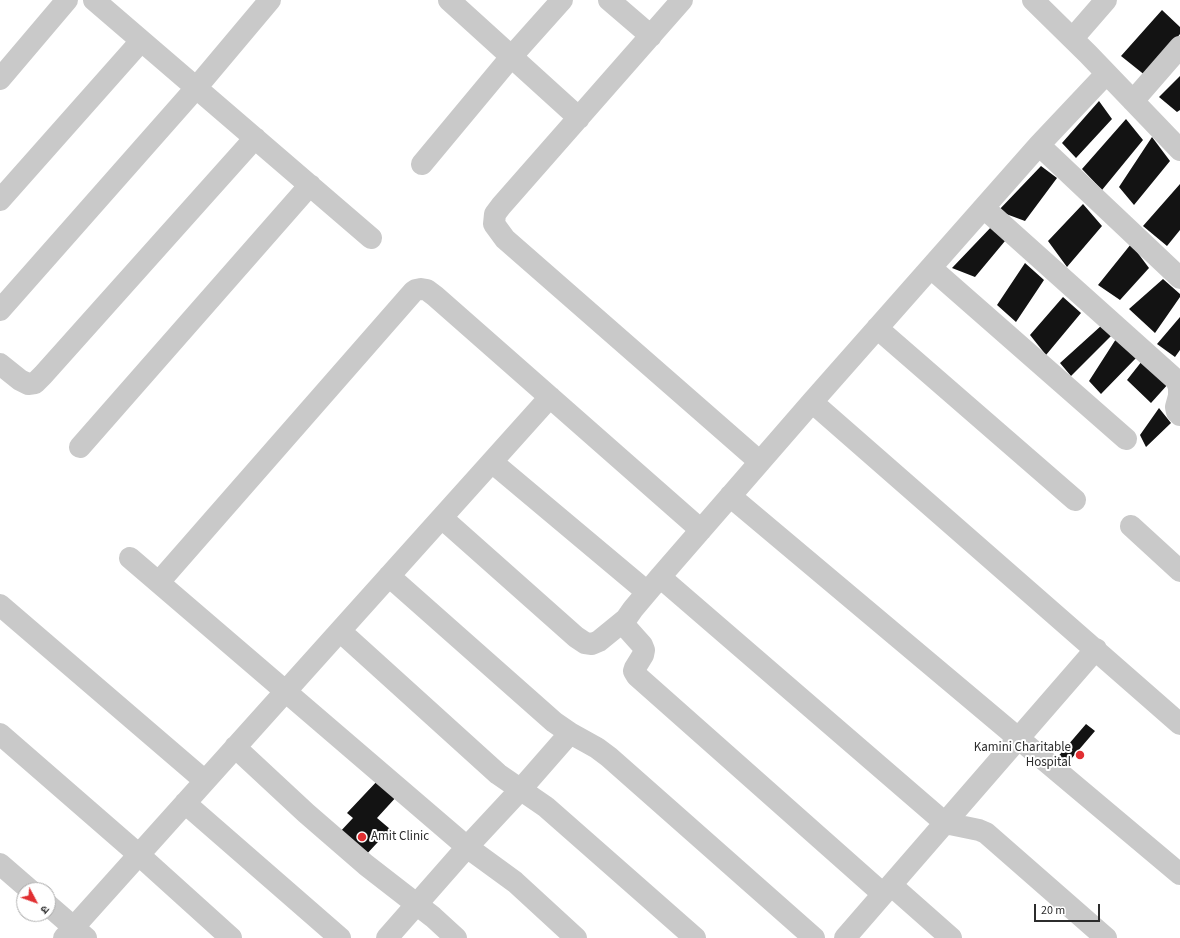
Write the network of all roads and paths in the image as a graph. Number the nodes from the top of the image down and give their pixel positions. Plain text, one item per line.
1 (67, 0) edge
2 (270, 0) edge
3 (449, 0) edge
4 (562, 0) edge
5 (609, 0) edge
6 (682, 0) edge
7 (1033, 0) edge
8 (1106, 0) edge
9 (100, 2) edge
10 (651, 36) junction
11 (1072, 38) junction
12 (141, 41) junction
13 (1180, 47) edge
14 (511, 56) junction
15 (1106, 74) junction
16 (0, 79) edge
17 (196, 88) junction
18 (1133, 101) junction
19 (579, 118) junction
20 (255, 138) junction
21 (1039, 145) junction
22 (1180, 150) edge
23 (422, 164) dead end
24 (310, 185) junction
25 (0, 200) edge
26 (984, 208) junction
27 (371, 238) dead end
28 (931, 268) junction
29 (1180, 278) edge
30 (0, 310) edge
31 (877, 328) junction
32 (0, 364) edge
33 (550, 397) junction
34 (812, 402) junction
35 (1180, 415) edge
36 (1126, 439) dead end
37 (80, 446) dead end
38 (492, 462) junction
39 (760, 462) junction
40 (730, 496) junction
41 (1075, 500) dead end
42 (442, 518) junction
43 (1131, 526) dead end
44 (701, 530) junction
45 (130, 558) dead end
46 (1180, 570) edge
47 (389, 576) junction
48 (159, 582) junction
49 (654, 584) junction
50 (0, 605) edge
51 (626, 619) junction
52 (340, 631) junction
53 (1096, 649) junction
54 (285, 691) junction
55 (1180, 724) edge
56 (570, 733) junction
57 (0, 734) edge
58 (1019, 738) junction
59 (235, 747) junction
60 (205, 781) junction
61 (521, 789) junction
62 (185, 803) junction
63 (945, 823) junction
64 (467, 847) junction
65 (138, 854) junction
66 (0, 864) edge
67 (1180, 874) edge
68 (21, 882) edge
69 (887, 890) junction
70 (417, 904) junction
71 (56, 914) edge
72 (74, 934) edge
73 (231, 938) edge
74 (340, 938) edge
75 (387, 938) edge
76 (456, 938) edge
77 (576, 938) edge
78 (695, 938) edge
79 (814, 938) edge
80 (845, 938) edge
81 (951, 938) edge
82 (1106, 938) edge

1 - 16 street
2 - 17 street
3 - 14 street
4 - 14 street
5 - 10 street
6 - 10 street
7 - 11 street
8 - 11 street
9 - 12 street
10 - 19 street
11 - 15 street
12 - 17 street
12 - 25 street
13 - 18 street
14 - 19 street
14 - 23 street
15 - 18 street
15 - 21 street
17 - 20 street
17 - 30 street
18 - 22 street
19 - 39 street
20 - 24 street
20 - 32 street
21 - 26 street
21 - 29 street
24 - 27 street
24 - 37 street
26 - 28 street
26 - 35 street
28 - 31 street
28 - 36 street
31 - 34 street
31 - 41 street
33 - 38 street
33 - 44 street
33 - 48 street
34 - 39 street
34 - 53 street
38 - 42 street
38 - 49 street
39 - 40 street
40 - 44 street
40 - 58 street
42 - 47 street
42 - 51 street
43 - 46 street
44 - 49 street
45 - 48 street
47 - 52 street
47 - 56 street
48 - 54 street
49 - 51 street
49 - 63 street
50 - 60 street
51 - 69 street
52 - 54 street
52 - 61 street
53 - 55 street
53 - 58 street
54 - 59 street
54 - 64 street
56 - 61 street
56 - 79 street
57 - 65 street
58 - 63 street
58 - 67 street
59 - 60 street
59 - 70 street
60 - 62 street
61 - 64 street
61 - 78 street
62 - 65 street
62 - 74 street
63 - 69 street
63 - 82 street
64 - 70 street
64 - 77 street
65 - 72 street
65 - 73 street
66 - 68 street
69 - 80 street
69 - 81 street
70 - 75 street
70 - 76 street
71 - 72 street

